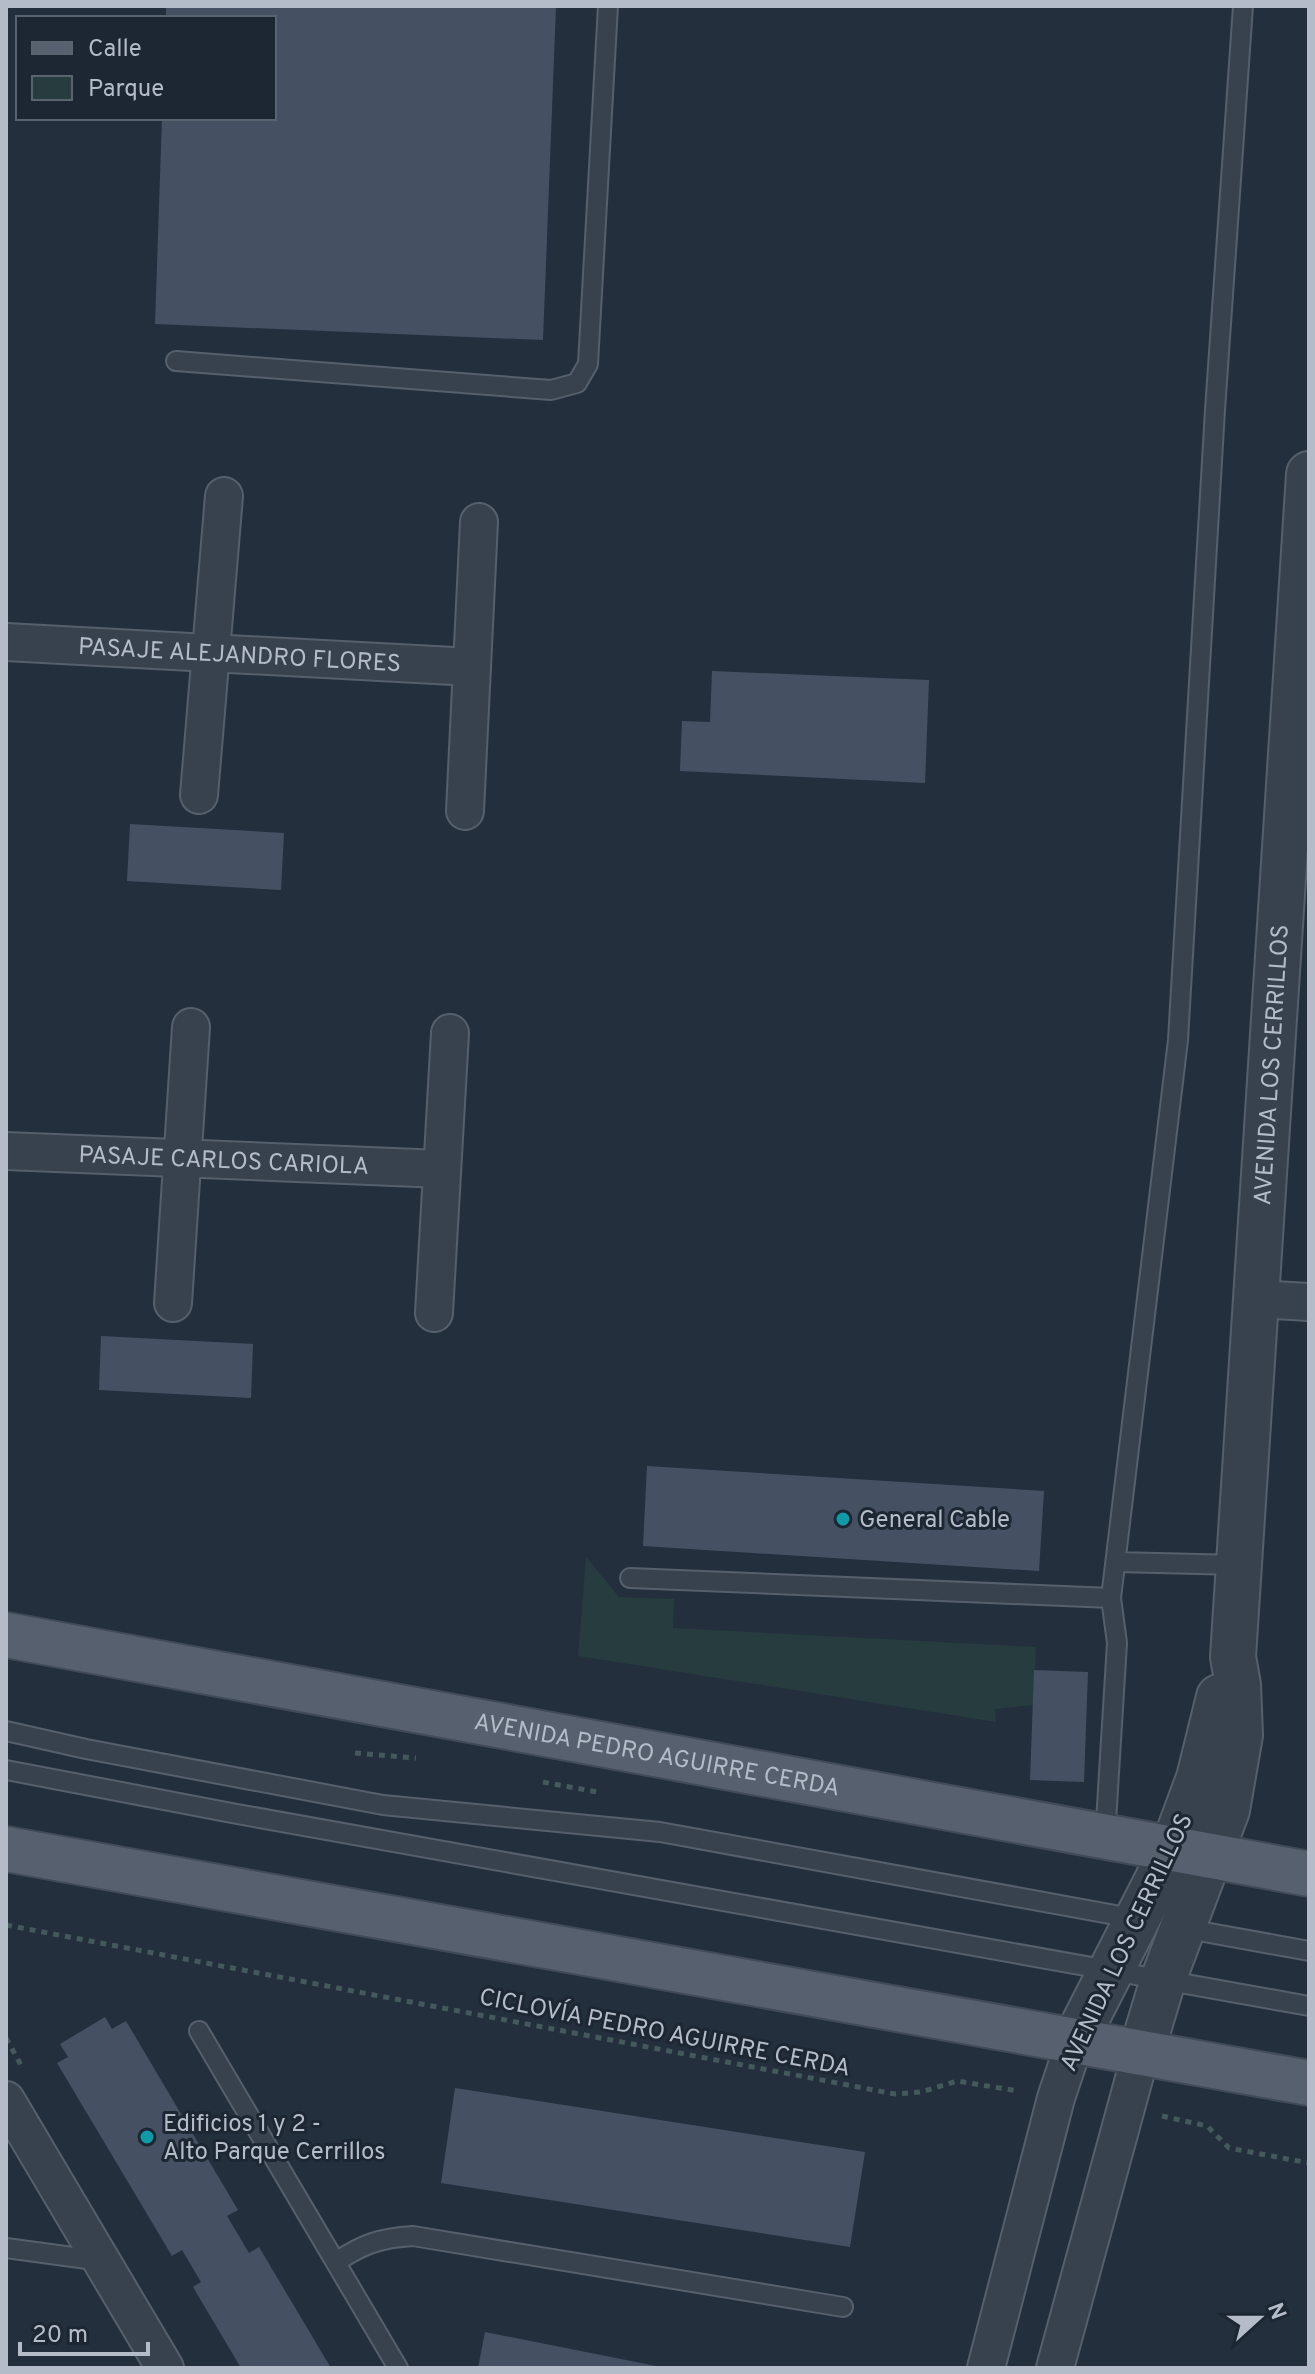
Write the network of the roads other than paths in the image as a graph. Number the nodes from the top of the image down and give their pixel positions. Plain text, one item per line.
1 (608, 6) edge
2 (1243, 6) edge
3 (176, 361) dead end
4 (1309, 474) edge
5 (224, 496) dead end
6 (479, 522) dead end
7 (6, 642) edge
8 (211, 653) junction
9 (472, 667) junction
10 (199, 795) dead end
11 (465, 811) dead end
12 (1296, 865) edge
13 (191, 1027) dead end
14 (450, 1033) dead end
15 (6, 1151) edge
16 (182, 1159) junction
17 (442, 1169) junction
18 (1256, 1299) junction
19 (1309, 1302) edge
20 (173, 1303) dead end
21 (434, 1313) dead end
22 (1116, 1562) junction
23 (1239, 1565) junction
24 (630, 1578) dead end
25 (1111, 1598) junction
26 (6, 1635) edge
27 (6, 1731) edge
28 (6, 1770) edge
29 (1105, 1838) junction
30 (6, 1849) edge
31 (1192, 1854) junction
32 (1309, 1874) edge
33 (1159, 1923) junction
34 (1309, 1951) edge
35 (1110, 1970) junction
36 (1163, 1980) junction
37 (1309, 2006) edge
38 (199, 2031) dead end
39 (1075, 2041) junction
40 (1141, 2053) junction
41 (1309, 2083) edge
42 (6, 2100) edge
43 (6, 2248) edge
44 (102, 2261) junction
45 (336, 2262) junction
46 (843, 2307) dead end
47 (165, 2368) edge
48 (398, 2368) edge
49 (986, 2368) edge
50 (1055, 2368) edge

1 - 3 lane
2 - 22 lane
4 - 12 street, AVENIDA LOS CERRILLOS
5 - 8 street
6 - 9 street
7 - 8 street, PASAJE ALEJANDRO FLORES
8 - 9 street, PASAJE ALEJANDRO FLORES
8 - 10 street
9 - 11 street
12 - 18 street, AVENIDA LOS CERRILLOS
13 - 16 street
14 - 17 street
15 - 16 street, PASAJE CARLOS CARIOLA
16 - 17 street, PASAJE CARLOS CARIOLA
16 - 20 street
17 - 21 street
18 - 19 street
18 - 23 street, AVENIDA LOS CERRILLOS
22 - 23 lane
22 - 25 lane
23 - 31 street, AVENIDA LOS CERRILLOS
24 - 25 lane
25 - 29 lane
26 - 29 main road, AVENIDA PEDRO AGUIRRE CERDA
27 - 33 lane
28 - 35 lane
29 - 31 main road, AVENIDA PEDRO AGUIRRE CERDA
30 - 39 main road
31 - 32 main road, AVENIDA PEDRO AGUIRRE CERDA
31 - 33 street, AVENIDA LOS CERRILLOS
33 - 34 lane
33 - 35 street, AVENIDA LOS CERRILLOS
33 - 36 street, AVENIDA LOS CERRILLOS
35 - 36 lane
35 - 39 street, AVENIDA LOS CERRILLOS
36 - 37 lane
36 - 40 street, AVENIDA LOS CERRILLOS
38 - 45 lane
39 - 40 main road
39 - 49 street, AVENIDA LOS CERRILLOS
40 - 41 main road
40 - 50 street, AVENIDA LOS CERRILLOS
42 - 44 street
43 - 44 lane
44 - 47 street
45 - 46 lane
45 - 48 lane

